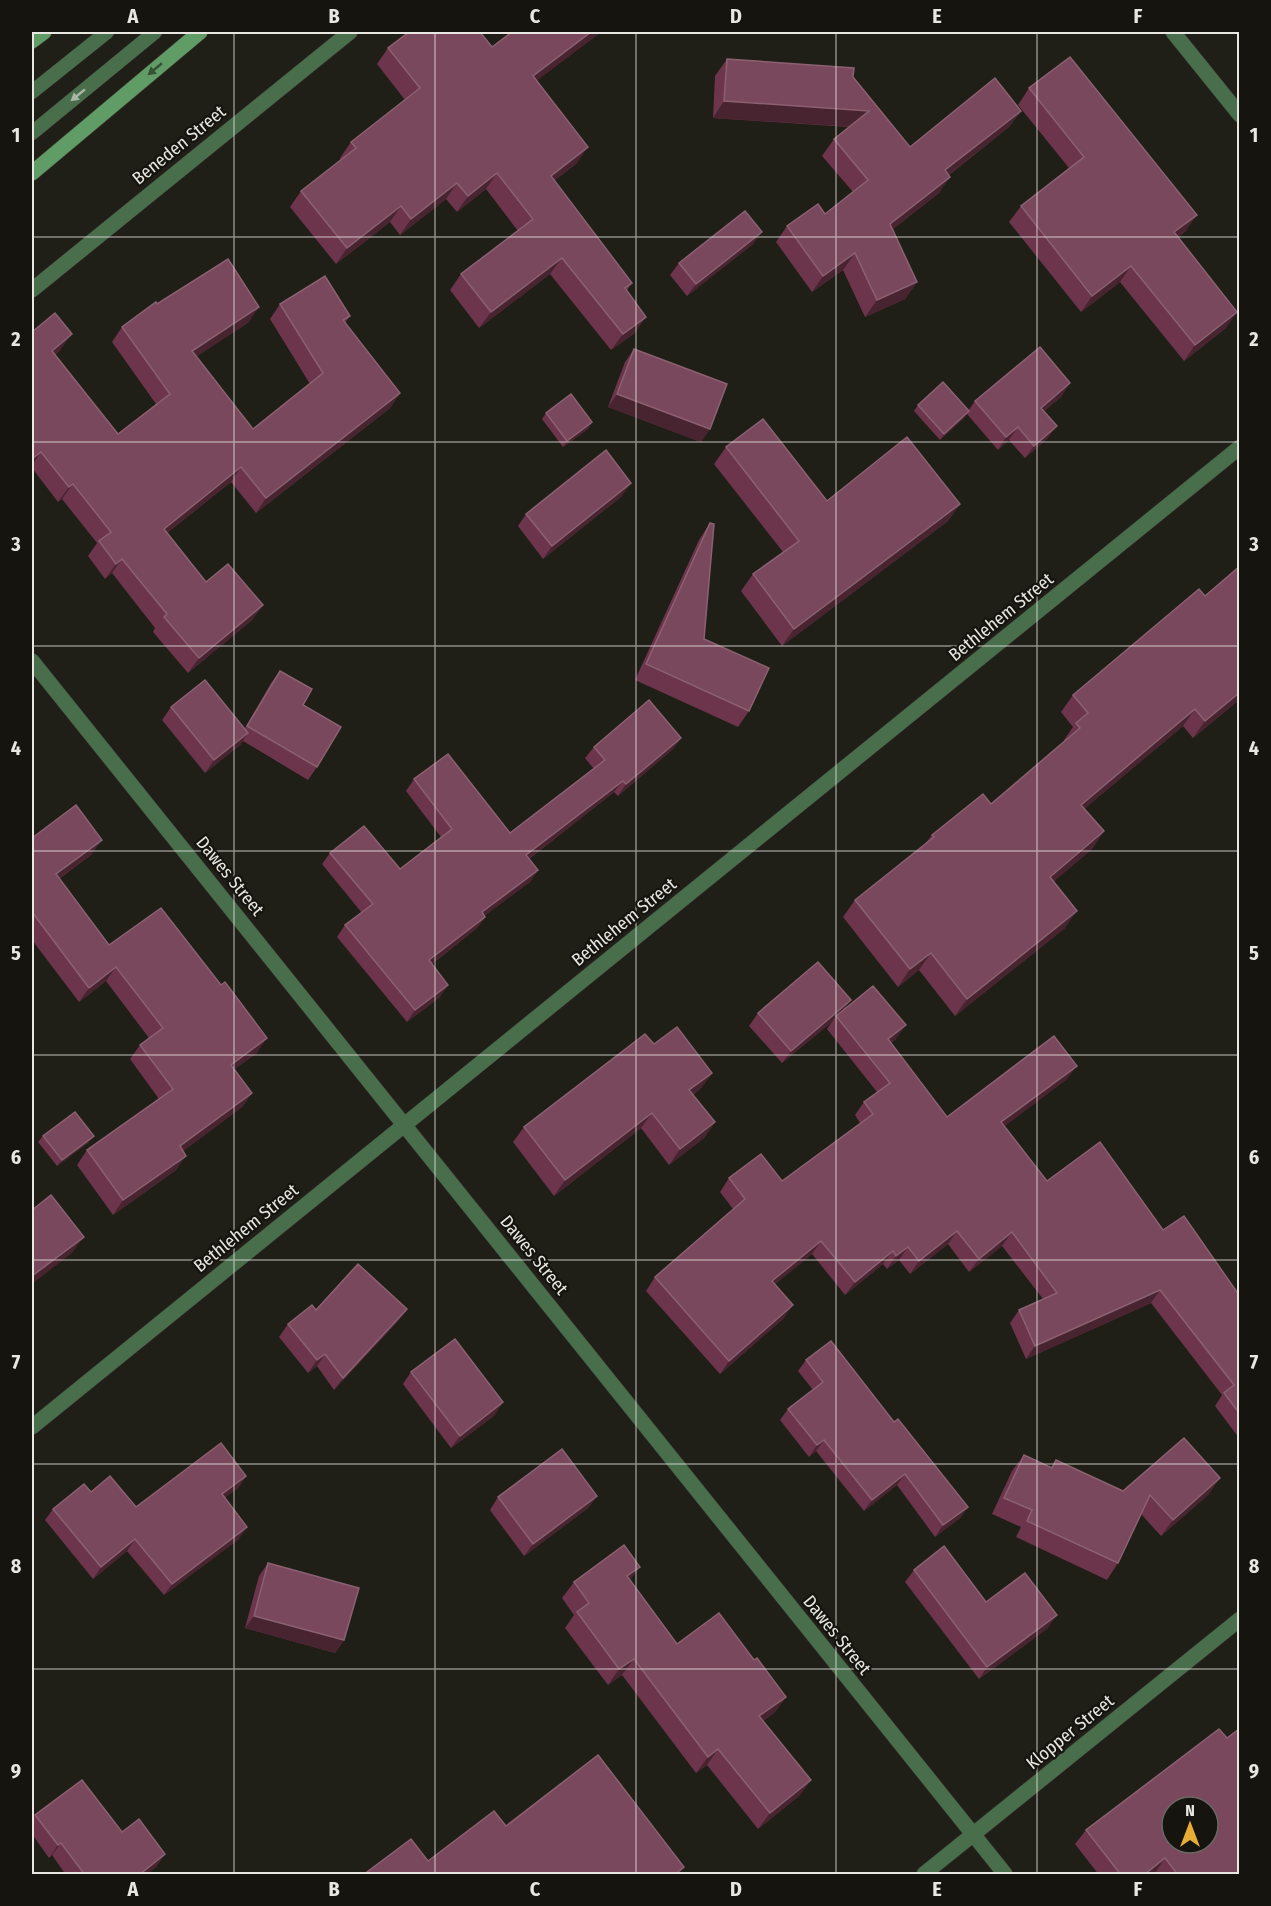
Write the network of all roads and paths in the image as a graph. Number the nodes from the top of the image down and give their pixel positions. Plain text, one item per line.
1 (44, 32) edge
2 (108, 32) edge
3 (155, 32) edge
4 (200, 32) edge
5 (350, 32) edge
6 (1173, 32) edge
7 (32, 41) edge
8 (32, 92) edge
9 (1239, 115) edge
10 (32, 133) edge
11 (32, 173) edge
12 (32, 290) edge
13 (1239, 447) edge
14 (32, 661) edge
15 (405, 1124) junction
16 (32, 1427) edge
17 (1239, 1619) edge
18 (973, 1836) junction
19 (924, 1875) edge
20 (1005, 1875) edge

1 - 7 main road
2 - 8 lane
3 -> 10 lane
4 -> 11 main road
5 - 12 street, Beneden Street
6 - 9 street
13 - 15 street, Bethlehem Street
14 - 15 street, Dawes Street
15 - 16 street, Bethlehem Street
15 - 18 street, Dawes Street
17 - 18 street, Klopper Street
18 - 19 street, Klopper Street
18 - 20 street, Dawes Street

